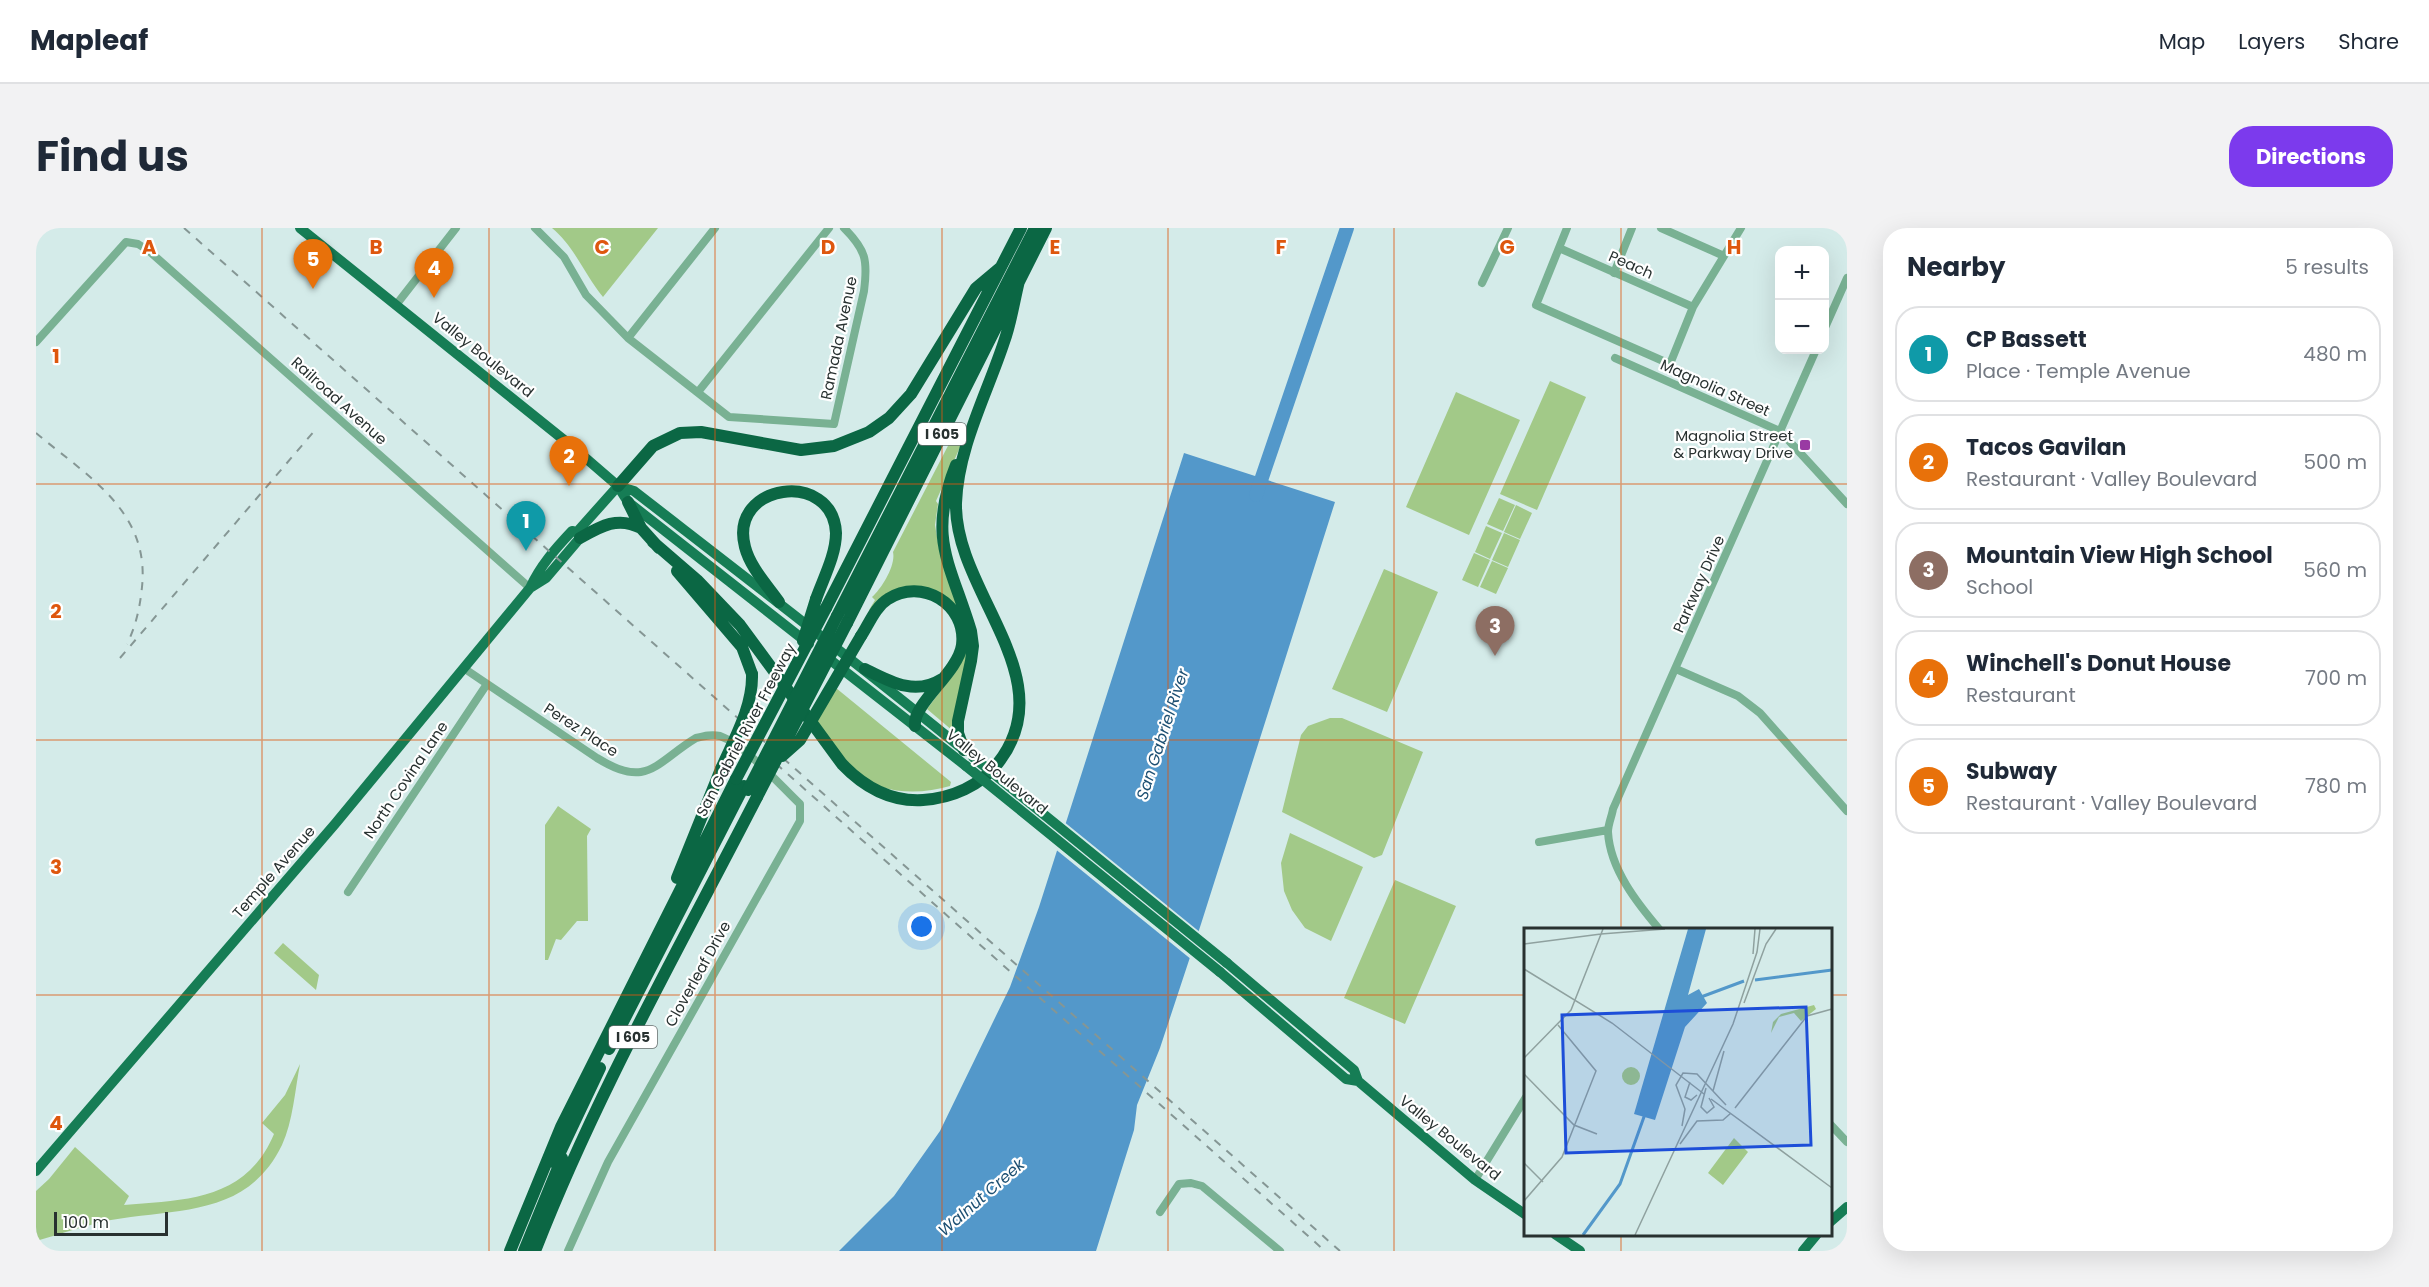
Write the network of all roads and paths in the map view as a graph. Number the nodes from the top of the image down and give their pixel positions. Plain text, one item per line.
1 (300, 228) edge
2 (456, 228) edge
3 (535, 228) edge
4 (715, 228) edge
5 (829, 228) edge
6 (844, 228) edge
7 (1508, 228) edge
8 (1567, 228) edge
9 (1632, 228) edge
10 (1660, 228) edge
11 (1741, 228) edge
12 (1030, 234) edge
13 (1559, 248) junction
14 (1724, 256) junction
15 (1001, 267) junction
16 (1614, 273) junction
17 (1847, 278) edge
18 (1019, 280) junction
19 (1482, 283) dead end
20 (396, 305) junction
21 (1693, 307) junction
22 (1829, 319) edge
23 (628, 338) junction
24 (36, 342) edge
25 (1814, 354) edge
26 (1615, 358) dead end
27 (698, 392) junction
28 (974, 424) junction
29 (1780, 431) junction
30 (618, 486) junction
31 (628, 502) junction
32 (1847, 504) edge
33 (641, 528) junction
34 (579, 535) junction
35 (653, 542) junction
36 (530, 588) junction
37 (779, 602) junction
38 (836, 615) junction
39 (465, 669) junction
40 (866, 669) junction
41 (1676, 669) junction
42 (794, 672) junction
43 (945, 676) junction
44 (487, 684) junction
45 (918, 712) junction
46 (915, 726) junction
47 (721, 737) joint
48 (968, 758) junction
49 (776, 761) junction
50 (746, 788) junction
51 (1847, 811) edge
52 (1608, 830) junction
53 (1539, 842) dead end
54 (348, 892) dead end
55 (1658, 928) edge
56 (652, 944) junction
57 (1358, 1081) junction
58 (1524, 1100) edge
59 (1832, 1126) edge
60 (1847, 1142) edge
61 (36, 1171) edge
62 (1475, 1180) junction
63 (1847, 1207) edge
64 (1160, 1212) dead end
65 (1524, 1214) edge
66 (1832, 1220) edge
67 (1815, 1236) edge
68 (1566, 1247) edge
69 (510, 1251) edge
70 (518, 1251) edge
71 (524, 1251) edge
72 (535, 1251) edge
73 (568, 1251) edge
74 (1280, 1251) edge
75 (1581, 1251) edge
76 (1803, 1251) edge

1 - 20 main road, Valley Boulevard
2 - 20 street
3 - 23 street
4 - 23 street
5 - 27 street
6 - 27 street, Ramada Avenue
7 - 19 street
8 - 13 street
9 - 16 street
10 - 14 street
11 - 14 street
12 - 15 highway, San Gabriel River Freeway / I 605
12 - 18 highway, San Gabriel River Freeway / I 605
12 - 38 highway
13 - 16 street, Peach
13 - 21 street
14 - 21 street
15 - 30 highway
15 - 38 highway, San Gabriel River Freeway / I 605
16 - 21 street, Peach
17 - 22 street
18 - 28 highway
18 - 38 highway, San Gabriel River Freeway / I 605
20 - 30 main road, Valley Boulevard
23 - 27 street
24 - 36 street, Railroad Avenue
25 - 29 street, Parkway Drive
26 - 29 street, Magnolia Street
28 - 35 highway
28 - 48 highway
29 - 32 street, Magnolia Street
29 - 41 street, Parkway Drive
30 - 31 main road, Valley Boulevard
30 - 34 main road, Temple Avenue
30 - 37 main road, Valley Boulevard
31 - 33 highway
31 - 46 main road, Valley Boulevard
33 - 34 highway
33 - 35 highway
34 - 36 main road, Temple Avenue
35 - 56 highway, bridge
36 - 39 main road, Temple Avenue
37 - 40 main road, Valley Boulevard
37 - 42 highway, bridge
38 - 42 highway, San Gabriel River Freeway / I 605, bridge
38 - 49 highway, San Gabriel River Freeway / I 605, bridge
38 - 50 highway, bridge
39 - 44 street, Perez Place
39 - 61 main road, Temple Avenue
40 - 43 highway
40 - 45 main road, Valley Boulevard
41 - 51 street
41 - 52 street, Parkway Drive
42 - 50 highway, San Gabriel River Freeway / I 605, bridge
43 - 45 highway
43 - 49 highway, bridge
44 - 47 street, Perez Place
44 - 54 street, North Covina Lane
45 - 46 highway
45 - 48 main road, Valley Boulevard
46 - 48 main road, Valley Boulevard
47 - 73 street, Cloverleaf Drive
48 - 57 main road, Valley Boulevard, bridge
48 - 57 main road, Valley Boulevard, bridge
49 - 50 highway, San Gabriel River Freeway / I 605, bridge
50 - 56 highway, San Gabriel River Freeway / I 605
50 - 70 highway
50 - 71 highway
50 - 72 highway, San Gabriel River Freeway / I 605
52 - 53 street
52 - 55 street
56 - 69 highway, San Gabriel River Freeway / I 605
57 - 62 main road, Valley Boulevard
58 - 62 street
59 - 60 street
62 - 65 main road, Valley Boulevard
63 - 66 main road
64 - 74 street
67 - 76 main road
68 - 75 main road

